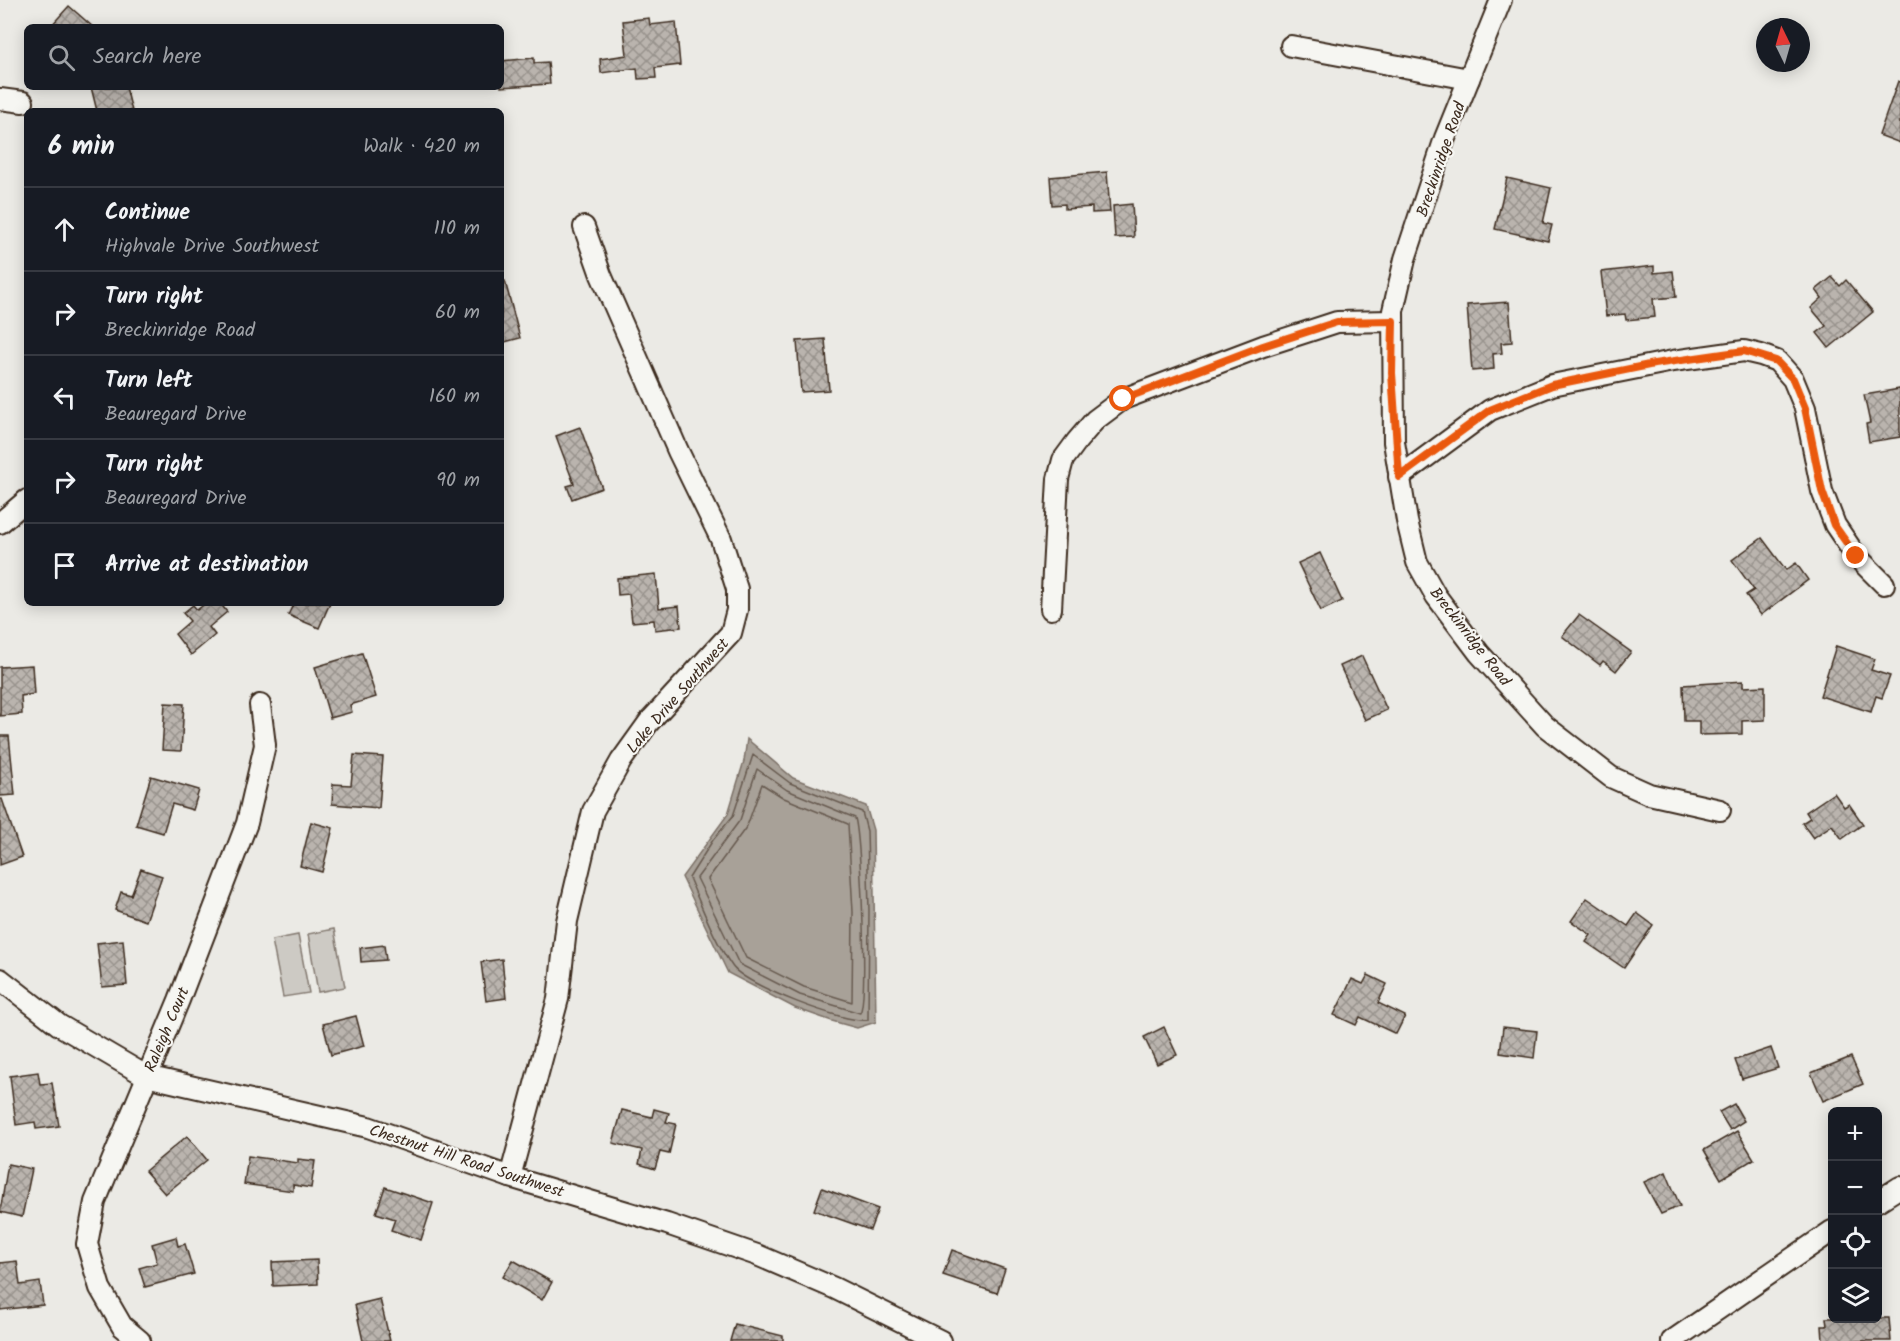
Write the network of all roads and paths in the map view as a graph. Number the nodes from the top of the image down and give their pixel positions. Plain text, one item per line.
1 (1501, 0) edge
2 (1291, 46) dead end
3 (1469, 79) junction
4 (0, 99) edge
5 (23, 102) dead end
6 (584, 227) dead end
7 (1393, 321) junction
8 (1399, 477) junction
9 (24, 503) edge
10 (0, 523) edge
11 (1884, 584) dead end
12 (1051, 609) dead end
13 (260, 705) dead end
14 (1720, 810) dead end
15 (0, 979) edge
16 (146, 1076) junction
17 (510, 1177) junction
18 (1900, 1187) edge
19 (1882, 1198) edge
20 (1828, 1234) edge
21 (140, 1341) edge
22 (941, 1341) edge
23 (1672, 1341) edge

1 - 3 street, Breckinridge Road
2 - 3 street
3 - 7 street, Breckinridge Road
4 - 5 street
6 - 17 street, Lake Drive Southwest
7 - 8 street, Breckinridge Road
7 - 12 street
8 - 11 street
8 - 14 street, Breckinridge Road
9 - 10 street
13 - 16 street, Raleigh Court
15 - 16 street, Chestnut Hill Road Southwest
16 - 17 street, Chestnut Hill Road Southwest
16 - 21 street, Raleigh Court
17 - 22 street, Chestnut Hill Road Southwest
18 - 19 street
20 - 23 street

